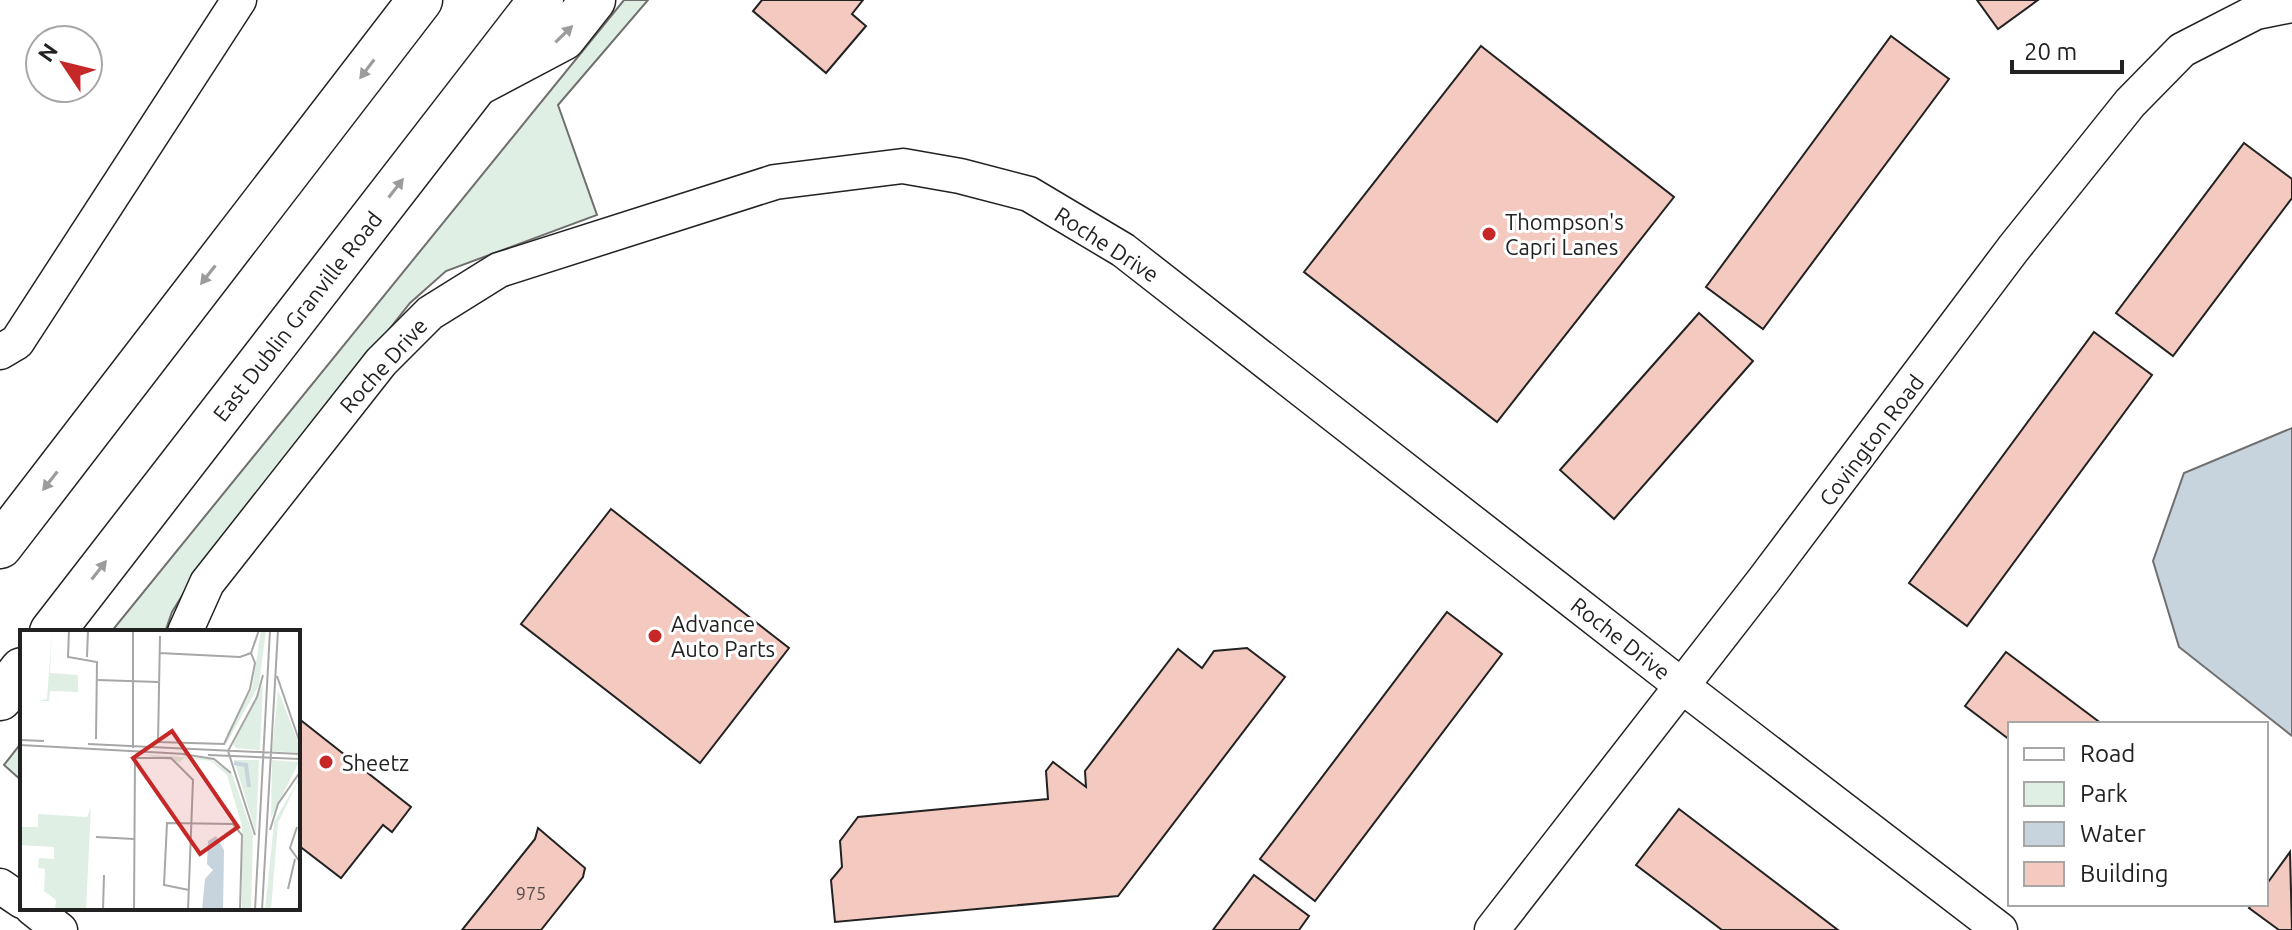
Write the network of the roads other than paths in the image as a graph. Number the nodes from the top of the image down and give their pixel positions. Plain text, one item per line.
1 (239, 0) edge
2 (541, 0) edge
3 (593, 0) edge
4 (413, 2) edge
5 (2292, 5) edge
6 (478, 83) junction
7 (0, 352) edge
8 (0, 546) edge
9 (54, 630) edge
10 (186, 630) edge
11 (20, 673) edge
12 (1682, 686) junction
13 (0, 698) edge
14 (36, 910) edge
15 (60, 930) edge
16 (1492, 930) edge
17 (2000, 930) edge

1 - 7 street
2 - 6 main road, East Dublin Granville Road
6 -> 3 main road
4 -> 8 main road
5 - 12 street, Covington Road
9 -> 6 main road, East Dublin Granville Road
10 - 12 street, Roche Drive
11 - 13 main road
12 - 16 street, Covington Road
12 - 17 street, Roche Drive
14 - 15 street

